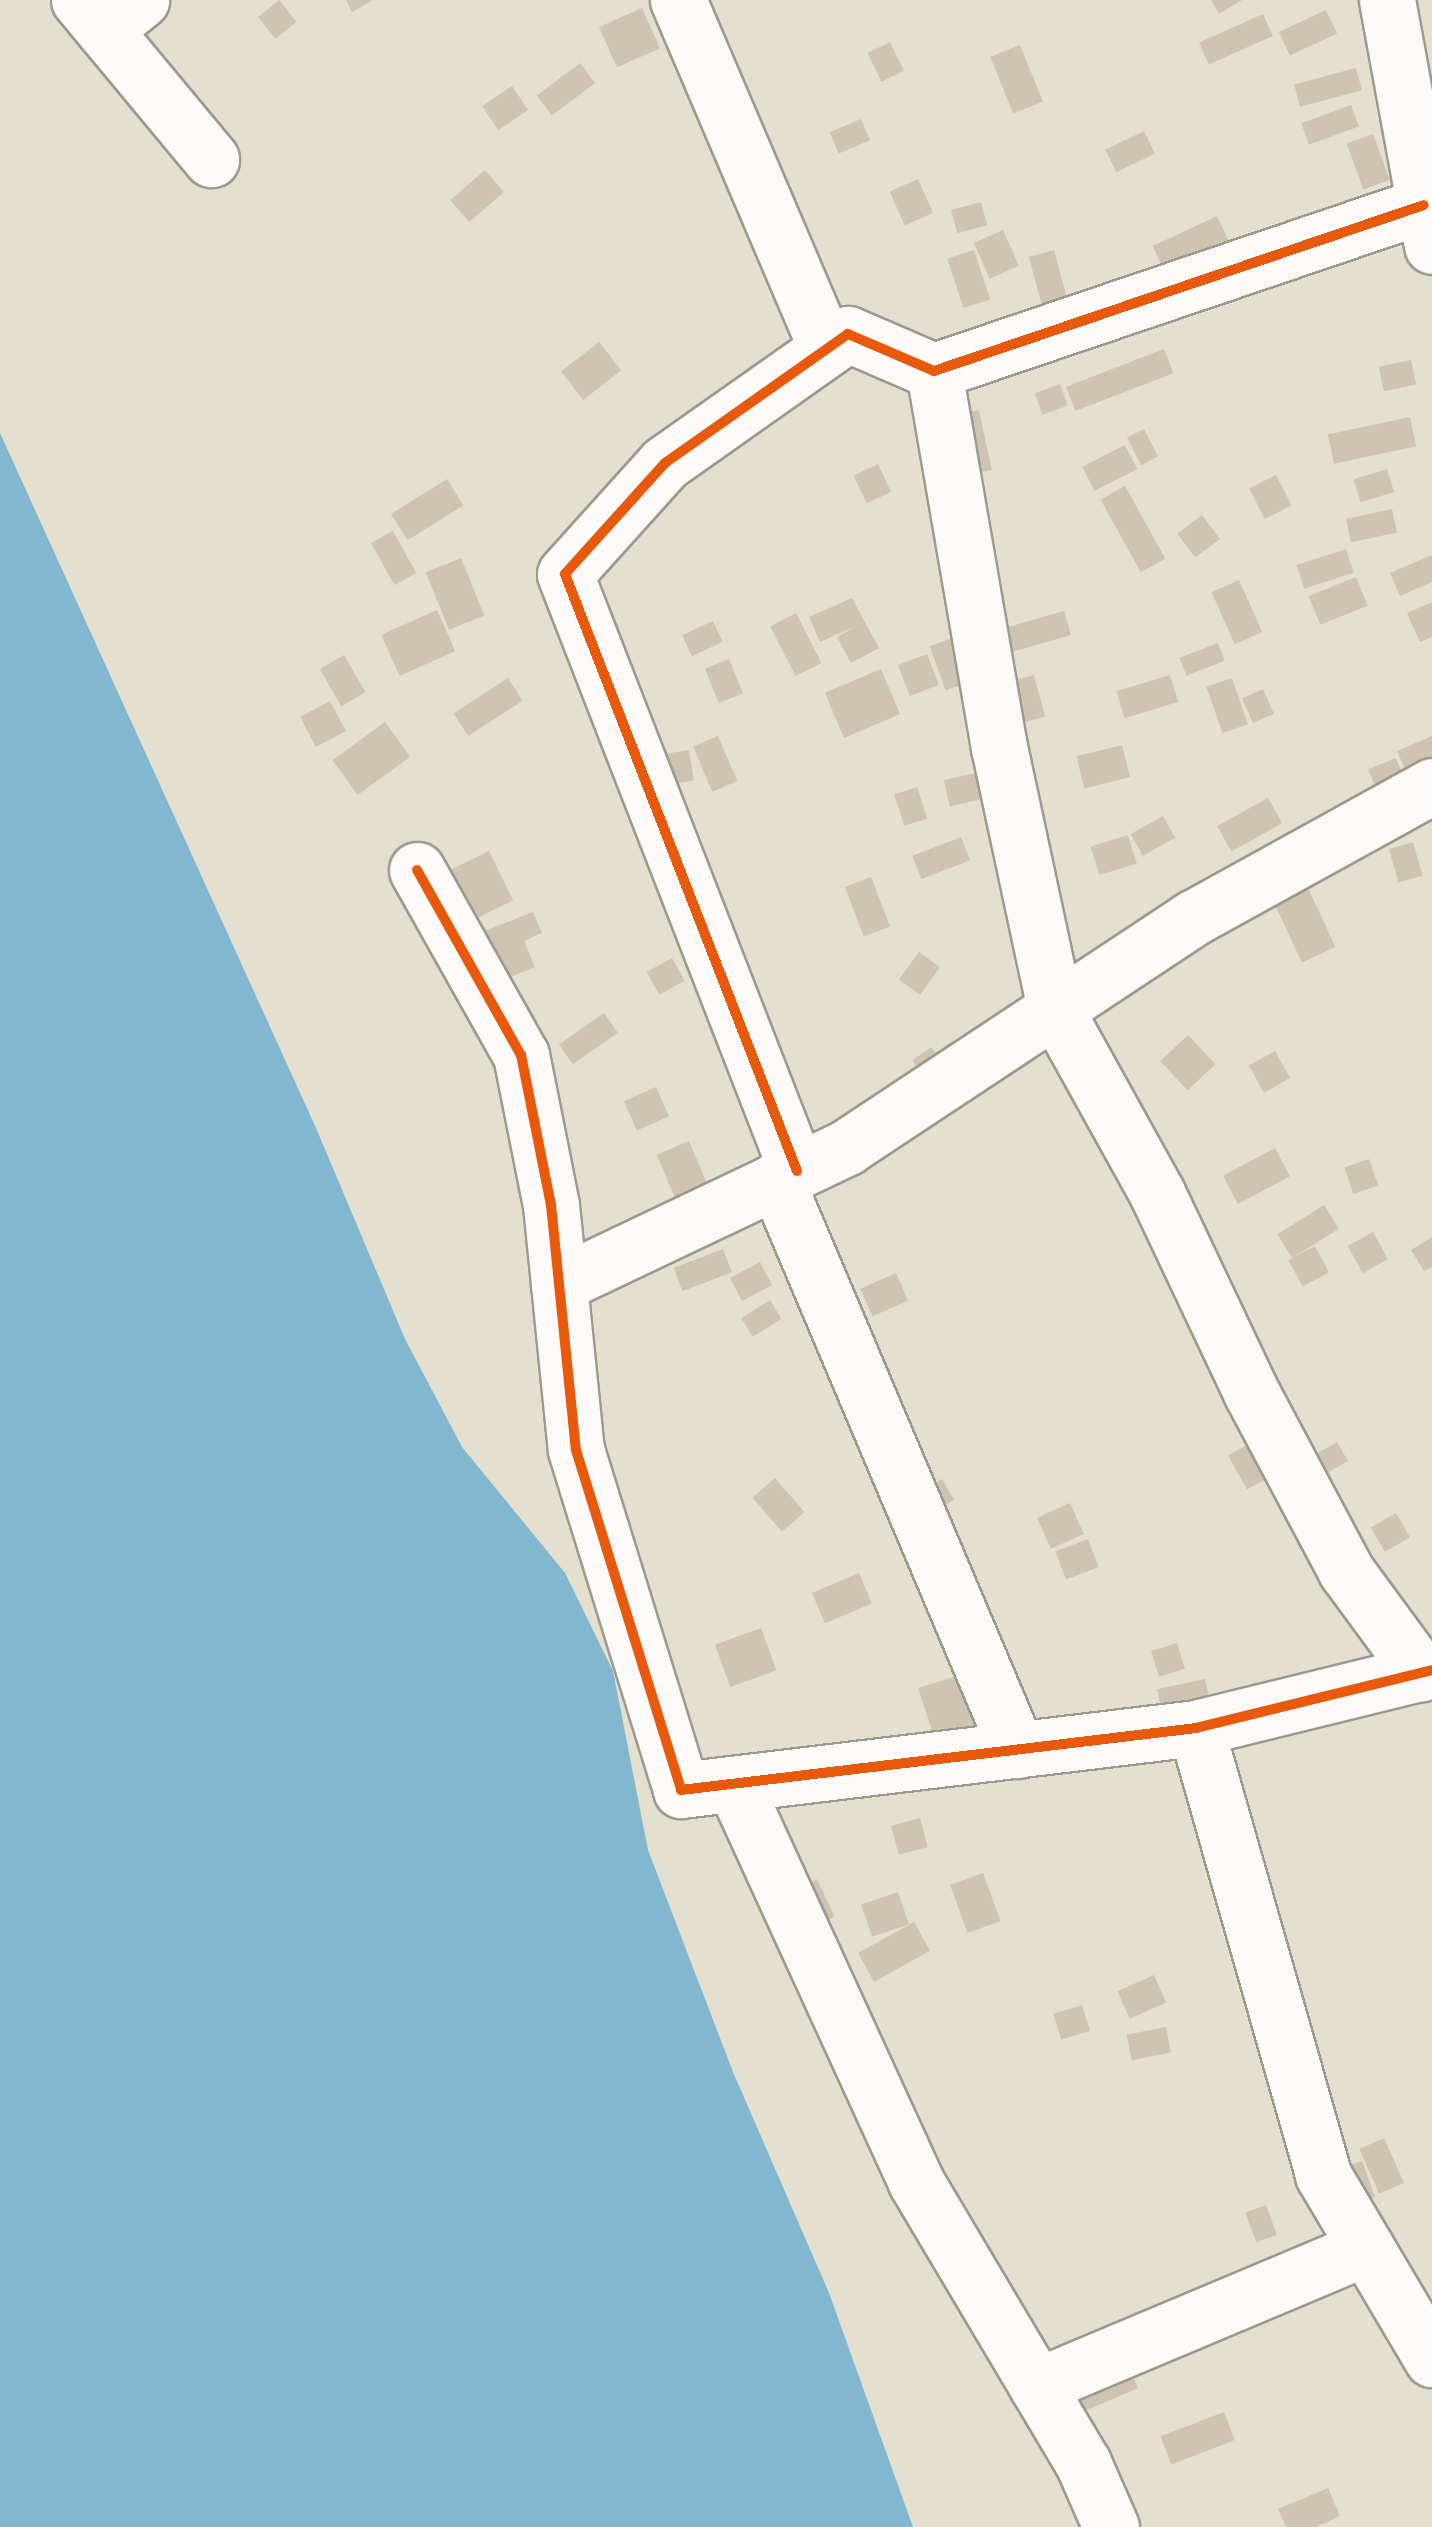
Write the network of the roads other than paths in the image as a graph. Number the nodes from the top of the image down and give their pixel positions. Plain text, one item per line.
1 (1387, 0) edge
2 (686, 4) edge
3 (108, 10) edge
4 (211, 159) dead end
5 (1428, 226) edge
6 (827, 349) junction
7 (934, 371) junction
8 (1432, 786) edge
9 (418, 870) dead end
10 (1055, 1009) junction
11 (787, 1176) junction
12 (559, 1284) junction
13 (1427, 1671) edge
14 (1196, 1728) junction
15 (1017, 1750) junction
16 (734, 1784) junction
17 (1366, 2248) junction
18 (1432, 2359) edge
19 (1036, 2386) junction
20 (1111, 2527) edge

1 - 5 street
2 - 6 street
3 - 4 street
5 - 7 street
6 - 7 street
6 - 11 street
7 - 10 street
8 - 10 street
9 - 12 street
10 - 11 street
10 - 13 street
11 - 12 street
11 - 15 street
12 - 16 street
13 - 14 street
14 - 15 street
14 - 17 street
15 - 16 street
16 - 19 street
17 - 18 street
17 - 19 street
19 - 20 street

